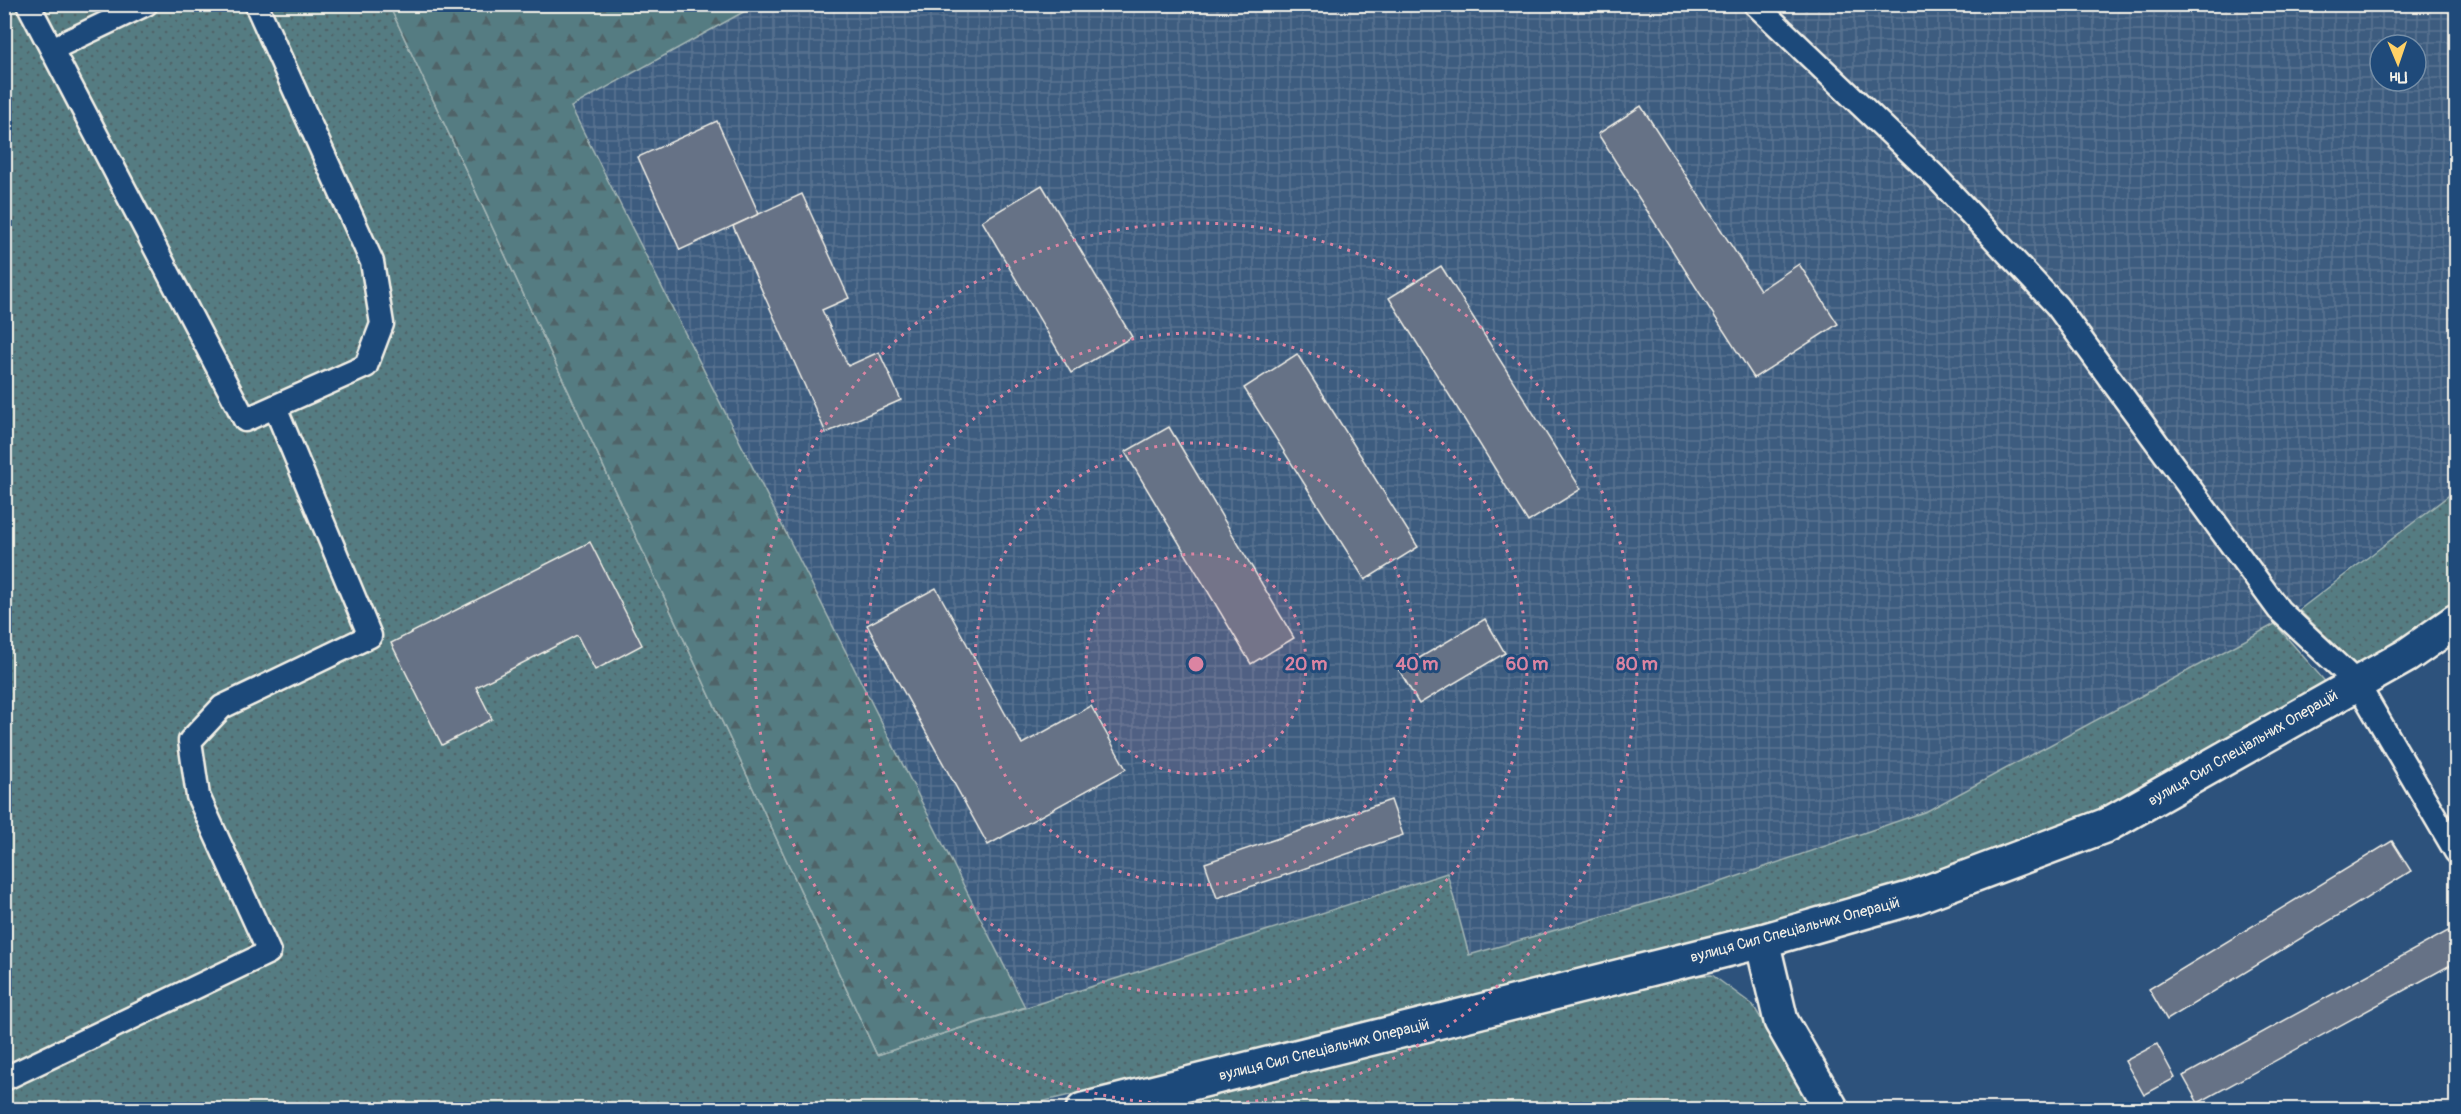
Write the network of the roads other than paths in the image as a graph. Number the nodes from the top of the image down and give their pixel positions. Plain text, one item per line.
1 (28, 4) edge
2 (147, 4) edge
3 (256, 4) edge
4 (1755, 4) edge
5 (52, 50) junction
6 (275, 407) junction
7 (2457, 621) edge
8 (2357, 683) junction
9 (2457, 852) edge
10 (1762, 941) junction
11 (4, 1079) edge
12 (1083, 1110) edge
13 (1832, 1110) edge

1 - 5 lane
2 - 5 lane
3 - 6 lane
4 - 8 lane
5 - 6 lane
6 - 11 lane
7 - 8 street, вулиця Сил Спеціальних Операцій
8 - 9 lane
8 - 10 street, вулиця Сил Спеціальних Операцій
10 - 12 street, вулиця Сил Спеціальних Операцій
10 - 13 street

